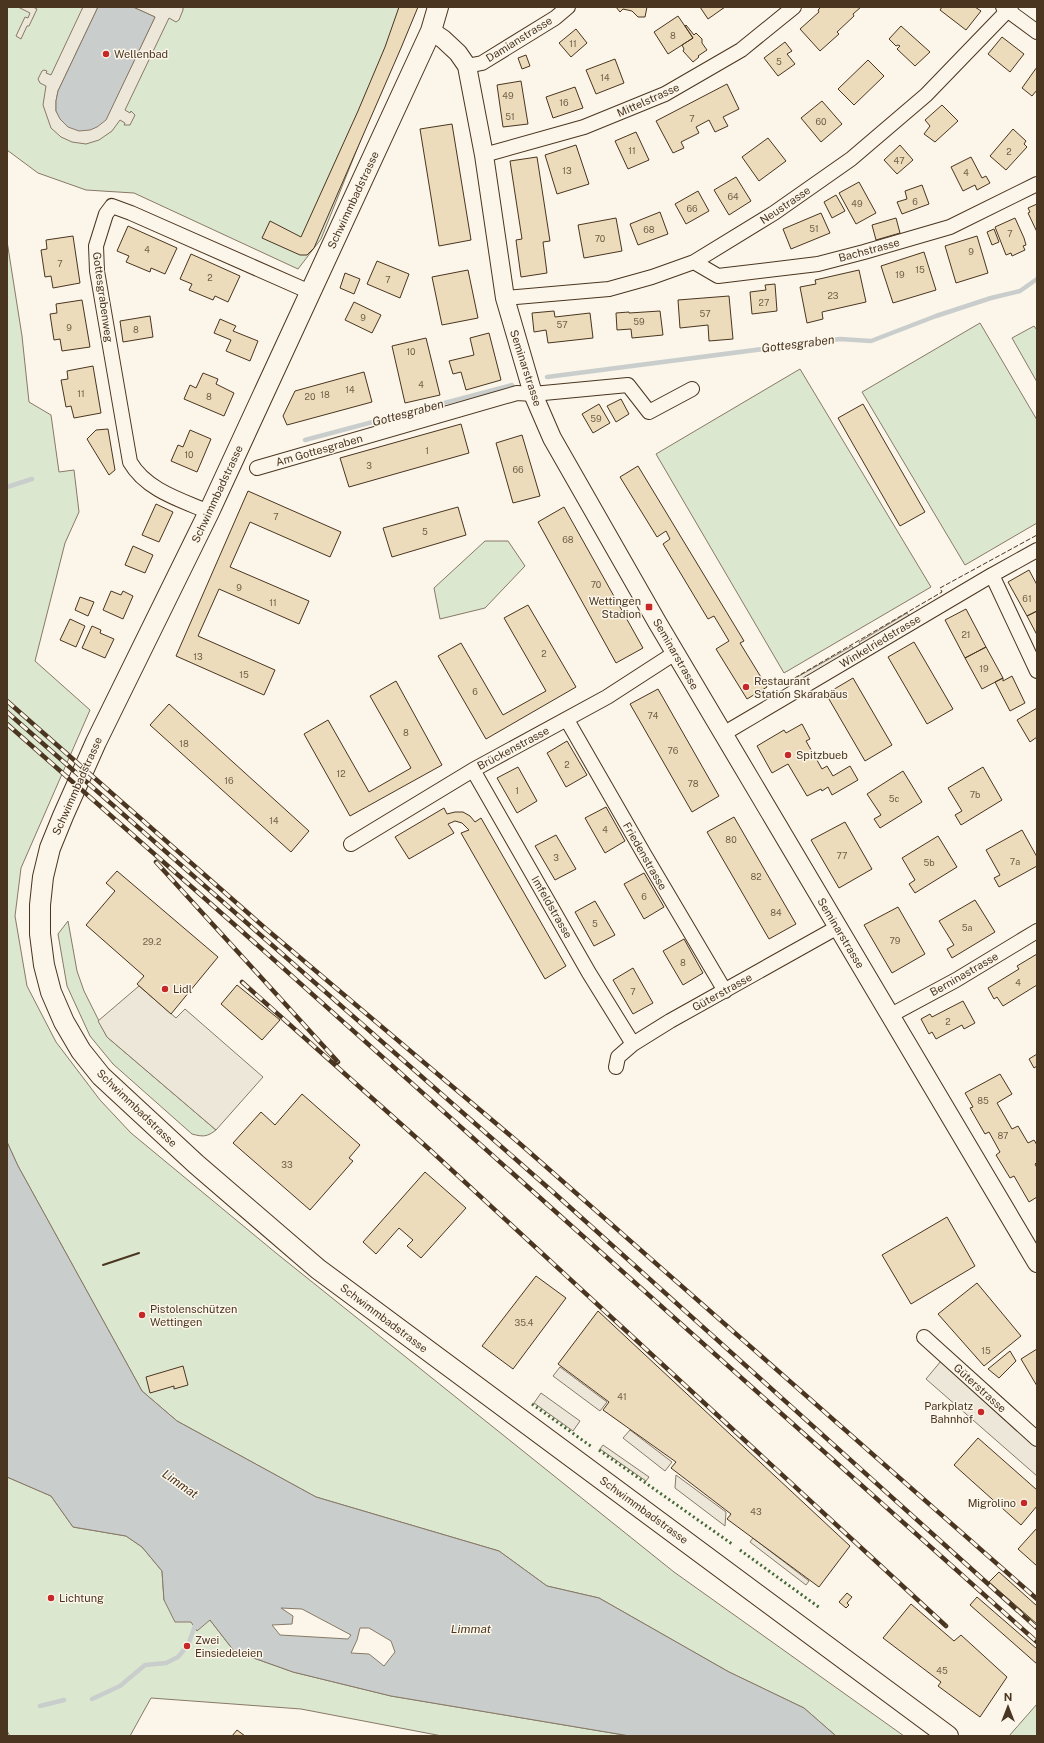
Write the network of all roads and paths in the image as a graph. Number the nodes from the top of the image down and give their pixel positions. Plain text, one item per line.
1 (438, 7) edge
2 (568, 7) edge
3 (794, 7) edge
4 (1007, 8) edge
5 (431, 30) junction
6 (1037, 32) edge
7 (468, 66) junction
8 (484, 155) junction
9 (1037, 184) edge
10 (694, 262) junction
11 (310, 292) junction
12 (505, 298) junction
13 (692, 389) dead end
14 (533, 394) junction
15 (257, 468) dead end
16 (209, 512) junction
17 (1037, 550) edge
18 (992, 575) junction
19 (675, 653) junction
20 (1037, 671) edge
21 (567, 720) junction
22 (723, 734) junction
23 (473, 770) junction
24 (351, 844) dead end
25 (838, 928) junction
26 (1037, 931) edge
27 (725, 991) junction
28 (891, 1015) junction
29 (633, 1044) junction
30 (616, 1067) dead end
31 (1037, 1263) edge
32 (924, 1337) dead end
33 (1037, 1439) edge
34 (948, 1736) edge

1 - 5 main road
2 - 7 street, Damianstrasse
3 - 8 street, Mittelstrasse
4 - 6 street
4 - 10 street, Neustrasse
5 - 7 street, Seminarstrasse
5 - 11 main road, Schwimmbadstrasse
7 - 8 street, Seminarstrasse
8 - 12 street, Seminarstrasse
9 - 10 street, Bachstrasse
10 - 12 street, Neustrasse
11 - 16 main road, Schwimmbadstrasse
11 - 16 street, Gottesgrabenweg
12 - 14 street, Seminarstrasse
13 - 14 street, Am Gottesgraben
14 - 15 street, Am Gottesgraben
14 - 19 street, Seminarstrasse
16 - 34 main road, Schwimmbadstrasse
17 - 18 street, Winkelriedstrasse
18 - 20 street
18 - 22 street, Winkelriedstrasse
19 - 21 street, Brückenstrasse
19 - 22 street, Seminarstrasse
21 - 23 street, Brückenstrasse
21 - 27 street, Friedenstrasse
22 - 25 street, Seminarstrasse
23 - 24 street, Brückenstrasse
23 - 29 street, Imfeldstrasse
25 - 27 street, Güterstrasse
25 - 28 street, Seminarstrasse
26 - 28 street, Berninastrasse
27 - 29 street, Güterstrasse
28 - 31 street, Seminarstrasse
29 - 30 street, Güterstrasse
32 - 33 street, Güterstrasse

